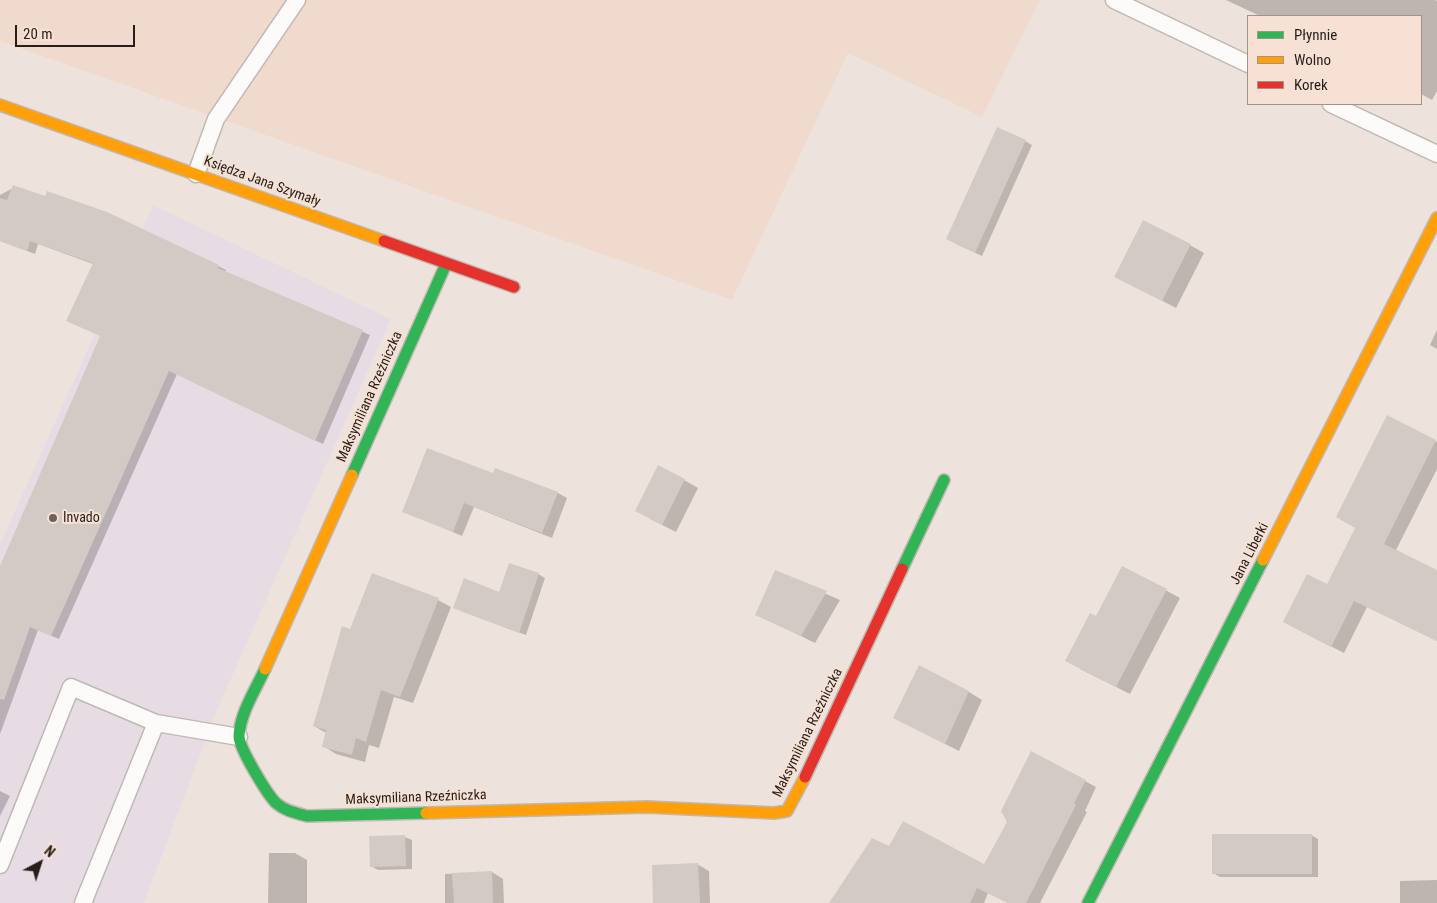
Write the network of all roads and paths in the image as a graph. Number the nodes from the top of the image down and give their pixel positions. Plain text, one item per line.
1 (297, 0) edge
2 (1114, 0) edge
3 (1247, 64) edge
4 (0, 105) edge
5 (1333, 105) edge
6 (1437, 154) edge
7 (196, 174) junction
8 (1437, 218) edge
9 (446, 264) junction
10 (514, 287) dead end
11 (944, 480) dead end
12 (156, 723) junction
13 (239, 737) junction
14 (0, 865) edge
15 (83, 903) edge
16 (1088, 903) edge

1 - 7 lane
2 - 3 lane
4 - 7 street, Księdza Jana Szymały
5 - 6 lane
7 - 9 street, Księdza Jana Szymały
8 - 16 street, Jana Liberki
9 - 10 street, Księdza Jana Szymały
9 - 13 street, Maksymiliana Rzeźniczka
11 - 13 street, Maksymiliana Rzeźniczka
12 - 13 lane
12 - 14 lane
12 - 15 lane

